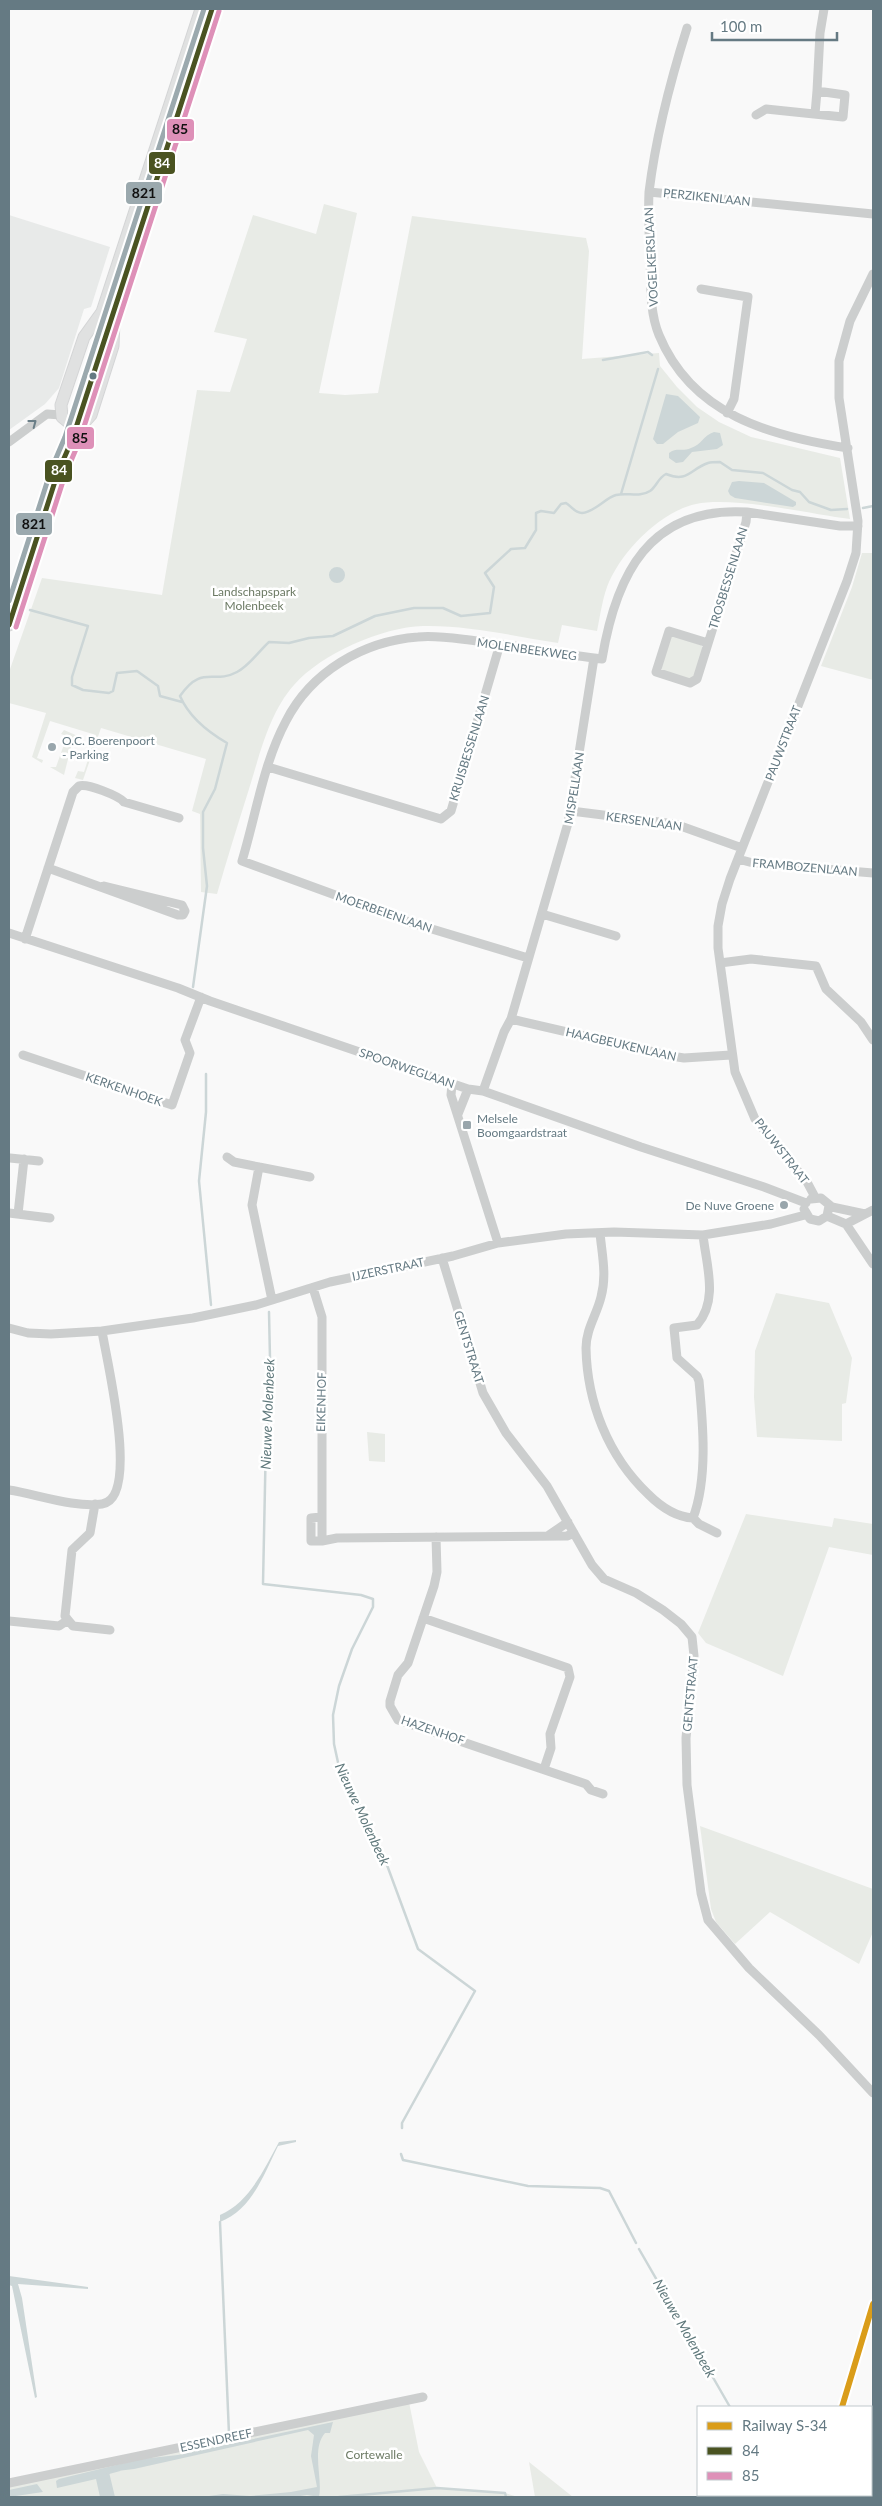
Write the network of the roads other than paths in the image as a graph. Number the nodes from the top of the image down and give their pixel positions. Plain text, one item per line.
1 (201, 9) edge
2 (216, 9) edge
3 (824, 9) edge
4 (687, 28) dead end
5 (817, 91) junction
6 (815, 114) junction
7 (756, 115) dead end
8 (649, 192) junction
9 (873, 214) edge
10 (873, 274) edge
11 (701, 289) dead end
12 (91, 328) junction
13 (112, 334) junction
14 (727, 414) junction
15 (63, 418) junction
16 (83, 424) junction
17 (9, 442) edge
18 (848, 448) junction
19 (58, 472) junction
20 (747, 512) junction
21 (858, 526) junction
22 (9, 625) edge
23 (708, 643) junction
24 (500, 644) junction
25 (594, 658) junction
26 (268, 767) junction
27 (571, 811) junction
28 (179, 818) dead end
29 (742, 848) junction
30 (738, 859) junction
31 (242, 861) joint
32 (48, 868) junction
33 (873, 873) edge
34 (104, 886) junction
35 (542, 914) junction
36 (9, 933) edge
37 (616, 936) dead end
38 (25, 939) junction
39 (528, 958) junction
40 (720, 963) junction
41 (201, 997) junction
42 (511, 1019) junction
43 (873, 1040) edge
44 (24, 1055) dead end
45 (732, 1055) junction
46 (452, 1084) junction
47 (468, 1089) junction
48 (483, 1091) junction
49 (458, 1114) junction
50 (227, 1157) dead end
51 (10, 1158) edge
52 (24, 1159) junction
53 (39, 1161) dead end
54 (259, 1167) junction
55 (310, 1177) dead end
56 (815, 1197) junction
57 (806, 1203) junction
58 (828, 1211) junction
59 (869, 1212) edge
60 (13, 1214) edge
61 (806, 1215) junction
62 (50, 1218) dead end
63 (846, 1224) junction
64 (600, 1233) junction
65 (703, 1235) junction
66 (498, 1242) junction
67 (442, 1258) junction
68 (873, 1264) edge
69 (313, 1288) junction
70 (272, 1300) junction
71 (9, 1328) edge
72 (102, 1332) junction
73 (9, 1490) edge
74 (95, 1504) junction
75 (693, 1518) junction
76 (568, 1522) junction
77 (574, 1533) junction
78 (717, 1533) dead end
79 (549, 1535) junction
80 (436, 1537) junction
81 (423, 1618) junction
82 (68, 1620) junction
83 (9, 1621) edge
84 (110, 1630) dead end
85 (544, 1768) junction
86 (603, 1794) dead end
87 (873, 2093) edge
88 (423, 2397) dead end
89 (9, 2483) edge

1 - 12 main road
2 - 13 main road
3 - 5 street
4 - 8 street, PERZIKENLAAN
5 - 6 street
5 - 6 street
6 - 7 street
8 - 9 street, PERZIKENLAAN
8 - 14 street, VOGELKERSLAAN
10 - 18 street, PAUWSTRAAT
11 - 14 street
12 - 13 main road
12 - 15 main road
13 - 16 main road
14 - 18 street, VOGELKERSLAAN
15 - 16 main road
17 -> 15 street
15 - 19 main road
16 - 19 main road
18 - 21 street, PAUWSTRAAT
19 - 22 main road
20 - 21 street, MOLENBEEKWEG
20 - 23 street, TROSBESSENLAAN
20 - 25 street, MOLENBEEKWEG
21 - 29 street, PAUWSTRAAT
23 - 23 street, TROSBESSENLAAN
24 - 25 street, MOLENBEEKWEG
24 - 26 street, MOLENBEEKWEG
24 - 26 street, KRUISBESSENLAAN
25 - 27 street, MISPELLAAN
26 - 31 street, MOLENBEEKWEG
27 - 29 street, KERSENLAAN
27 - 35 street, MISPELLAAN
28 - 32 street
29 - 30 street, PAUWSTRAAT
30 - 33 street, FRAMBOZENLAAN
30 - 40 street, PAUWSTRAAT
31 - 39 street, MOERBEIENLAAN
32 - 34 street
32 - 38 street
34 - 34 street
35 - 37 street
35 - 39 street, MISPELLAAN
36 - 38 street, SPOORWEGLAAN
38 - 41 street, SPOORWEGLAAN
39 - 42 street, MISPELLAAN
40 - 43 street
40 - 45 street, PAUWSTRAAT
41 - 44 street, KERKENHOEK
41 - 46 street, SPOORWEGLAAN
42 - 45 street, HAAGBEUKENLAAN
42 - 48 street, MISPELLAAN
45 - 56 street, PAUWSTRAAT
46 - 47 street, SPOORWEGLAAN
46 - 49 street
47 - 48 street, SPOORWEGLAAN
47 - 49 street
48 - 57 street, SPOORWEGLAAN
49 - 66 street
50 - 54 street
51 - 52 street
52 - 53 street
52 - 60 street
54 - 55 street
54 - 70 street
56 - 57 street
56 - 58 street
57 - 61 street
58 - 59 street
58 - 61 street
58 - 63 street
59 - 63 street
60 - 62 street
61 - 65 street, IJZERSTRAAT
63 - 68 street
64 - 65 street, IJZERSTRAAT
64 - 66 street, IJZERSTRAAT
64 - 75 street
65 - 75 street
66 - 67 street, IJZERSTRAAT
67 - 69 street, IJZERSTRAAT
67 - 76 street, GENTSTRAAT
69 - 70 street, IJZERSTRAAT
69 - 80 street, EIKENHOF
70 - 72 street, IJZERSTRAAT
71 - 72 street, IJZERSTRAAT
72 - 74 street
73 - 74 street
74 - 82 street
75 - 78 street
76 - 77 street, GENTSTRAAT
76 - 79 street
77 - 79 street, EIKENHOF
77 - 87 street, GENTSTRAAT
79 - 80 street, EIKENHOF
80 - 81 street, HAZENHOF
81 - 85 street
81 - 85 street, HAZENHOF
82 - 83 street
82 - 84 street
85 - 86 street, HAZENHOF
88 - 89 street, ESSENDREEF

